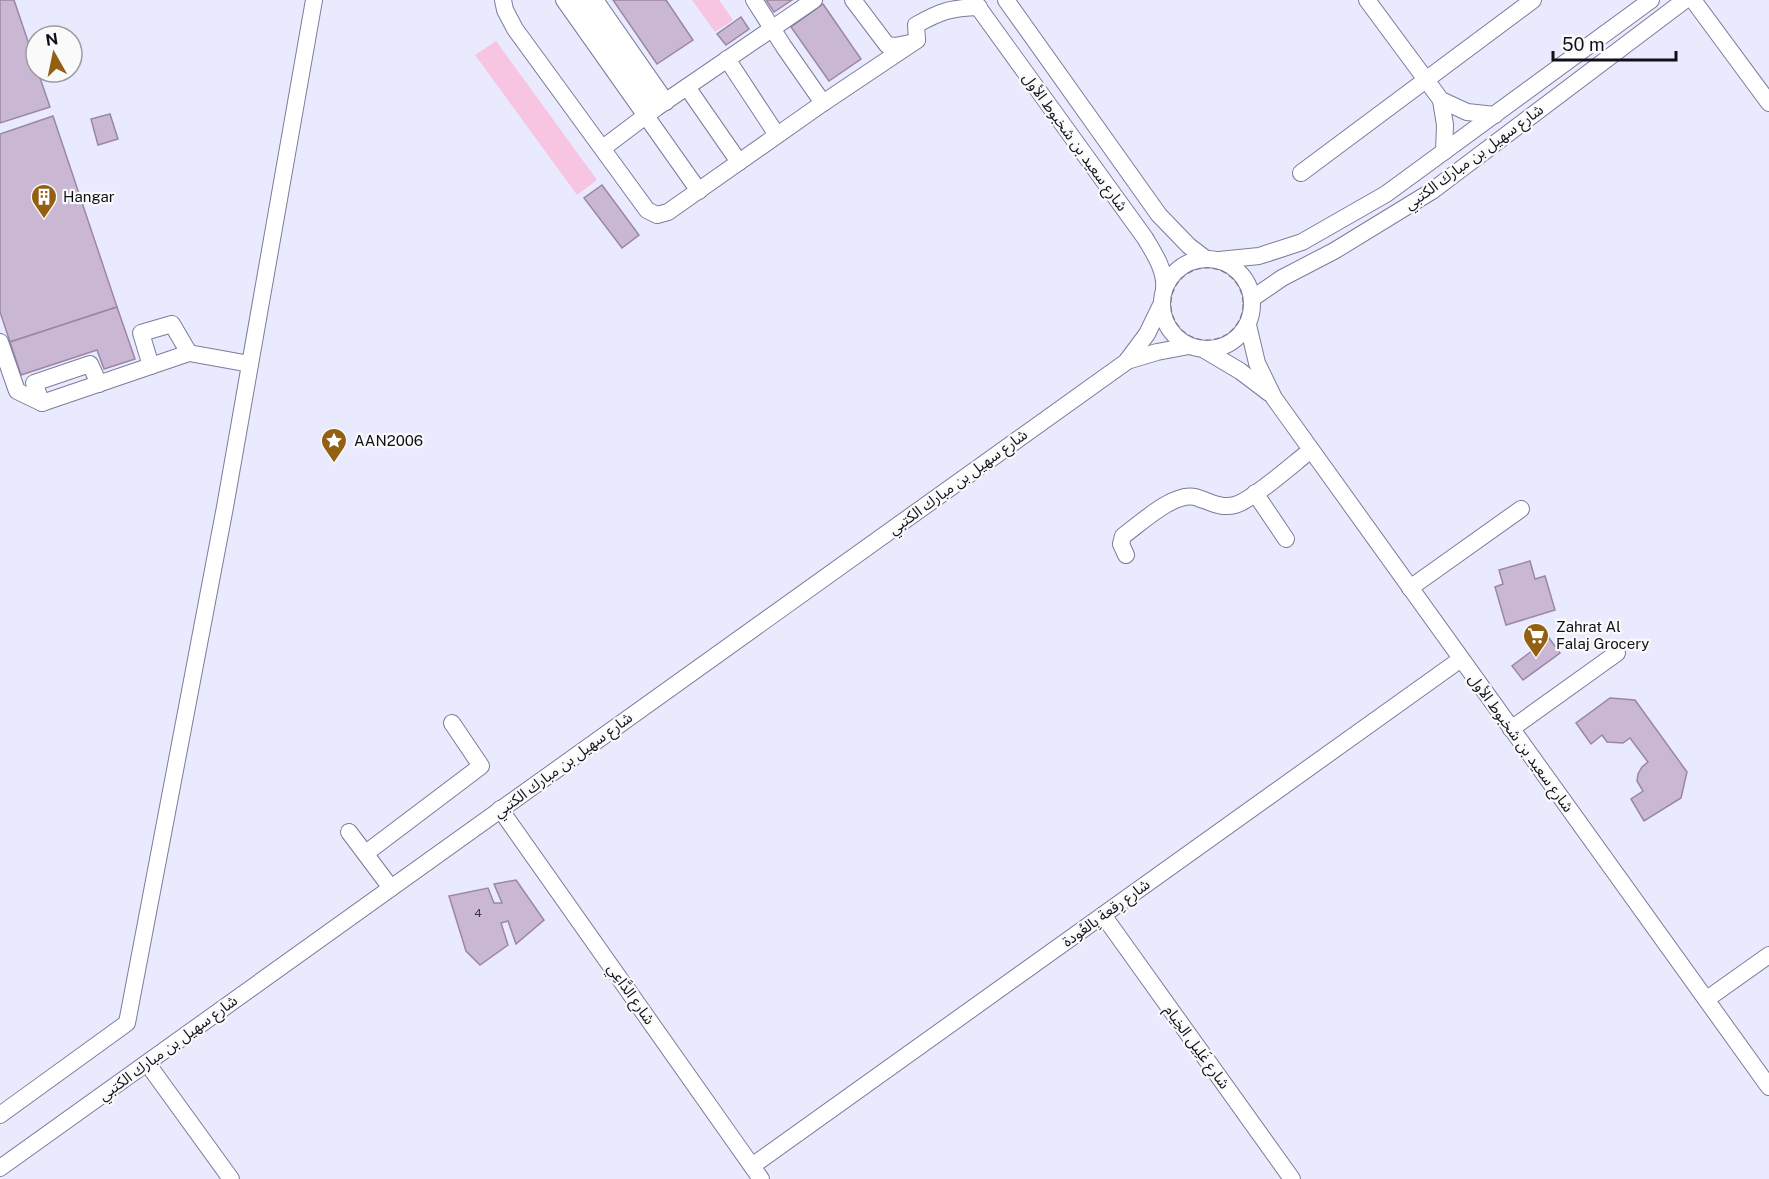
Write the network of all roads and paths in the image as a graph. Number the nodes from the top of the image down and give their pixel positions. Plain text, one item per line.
1 (314, 0) edge
2 (503, 0) edge
3 (514, 0) edge
4 (564, 0) edge
5 (580, 0) edge
6 (594, 0) edge
7 (754, 0) edge
8 (814, 0) edge
9 (843, 0) edge
10 (853, 0) edge
11 (1006, 0) edge
12 (1367, 0) edge
13 (1533, 0) edge
14 (1651, 0) edge
15 (1685, 0) edge
16 (1693, 0) edge
17 (976, 3) edge
18 (773, 29) junction
19 (917, 40) junction
20 (727, 59) junction
21 (871, 70) junction
22 (1426, 79) junction
23 (687, 87) junction
24 (1441, 100) junction
25 (823, 103) junction
26 (1769, 103) edge
27 (656, 109) junction
28 (1495, 115) junction
29 (777, 135) junction
30 (606, 145) junction
31 (1444, 152) junction
32 (739, 162) junction
33 (1301, 173) dead end
34 (692, 195) junction
35 (1213, 260) junction
36 (1189, 271) joint
37 (1163, 296) junction
38 (1252, 298) junction
39 (1248, 325) junction
40 (0, 342) edge
41 (1196, 348) junction
42 (189, 353) junction
43 (1126, 362) junction
44 (250, 364) junction
45 (151, 366) junction
46 (1274, 398) junction
47 (1311, 450) junction
48 (1255, 493) junction
49 (1521, 509) dead end
50 (1286, 539) dead end
51 (1126, 555) dead end
52 (1410, 588) junction
53 (1617, 653) dead end
54 (1461, 659) junction
55 (452, 723) dead end
56 (1511, 729) junction
57 (500, 809) junction
58 (350, 832) dead end
59 (366, 853) junction
60 (391, 888) junction
61 (1103, 915) junction
62 (1769, 955) edge
63 (1707, 999) junction
64 (147, 1063) junction
65 (1769, 1087) edge
66 (0, 1115) edge
67 (0, 1168) edge
68 (756, 1172) edge
69 (231, 1179) edge
70 (1292, 1179) edge

1 - 44 street
2 - 30 street
3 - 30 street
4 - 27 street
5 - 27 street
6 - 27 street
7 - 18 street
8 - 18 street
9 - 21 street
10 - 19 street
11 - 35 street, شارع سعيد بن شخبوط الأول
12 - 22 street
13 - 22 street
14 - 28 street, شارع سهيل بن مبارك الكتبي
15 - 38 street, شارع سهيل بن مبارك الكتبي
16 - 26 street
17 - 19 street
17 - 37 street, شارع سعيد بن شخبوط الأول
18 - 20 street
18 - 25 street
19 - 21 street
20 - 23 street
20 - 29 street
21 - 25 street
22 - 24 street
22 - 33 street
23 - 27 street
23 - 32 street
24 - 28 street
24 - 31 street
25 - 29 street
27 - 30 street
27 - 34 street
28 - 31 street, شارع سهيل بن مبارك الكتبي
29 - 32 street
30 - 34 street
31 - 35 street, شارع سهيل بن مبارك الكتبي
32 - 34 street
35 - 37 street, شارع سهيل بن مبارك الكتبي
35 - 38 street, شارع سعيد بن شخبوط الأول
36 - 36 path
37 - 41 street, شارع سعيد بن شخبوط الأول
37 - 43 street, شارع سهيل بن مبارك الكتبي
38 - 39 street
39 - 41 street, شارع سهيل بن مبارك الكتبي
39 - 46 street, شارع سعيد بن شخبوط الأول
40 - 45 street
41 - 43 street, شارع سهيل بن مبارك الكتبي
41 - 46 street, شارع سعيد بن شخبوط الأول
42 - 44 street
42 - 45 street
42 - 45 street
43 - 57 street, شارع سهيل بن مبارك الكتبي
44 - 66 street
46 - 47 street, شارع سعيد بن شخبوط الأول
47 - 48 street
47 - 52 street, شارع سعيد بن شخبوط الأول
48 - 50 street
48 - 51 street
49 - 52 street
52 - 54 street, شارع سعيد بن شخبوط الأول
53 - 56 street
54 - 56 street, شارع سعيد بن شخبوط الأول
54 - 61 street, شارع رِقعة بِالعُودة
55 - 59 street
56 - 63 street, شارع سعيد بن شخبوط الأول
57 - 60 street, شارع سهيل بن مبارك الكتبي
57 - 68 street, شارع الدَّاعِي
58 - 59 street
59 - 60 street
60 - 64 street, شارع سهيل بن مبارك الكتبي
61 - 68 street, شارع رِقعة بِالعُودة
61 - 70 street, شارع غَلِيل الخِيام
62 - 63 street
63 - 65 street, شارع سعيد بن شخبوط الأول
64 - 67 street, شارع سهيل بن مبارك الكتبي
64 - 69 street

